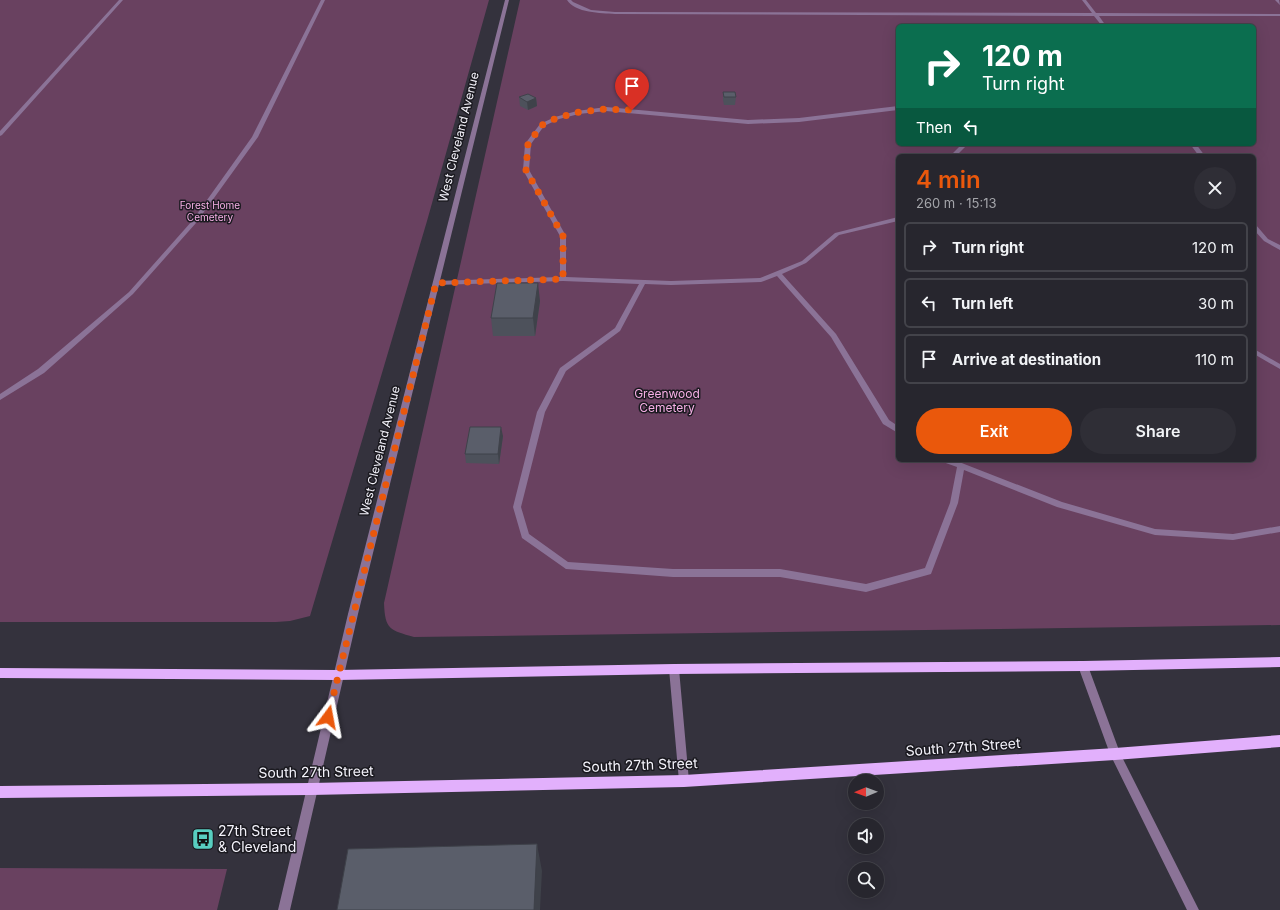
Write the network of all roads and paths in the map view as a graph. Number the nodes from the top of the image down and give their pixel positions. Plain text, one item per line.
1 (121, 0) edge
2 (324, 0) edge
3 (507, 0) edge
4 (569, 0) edge
5 (1084, 0) edge
6 (1277, 0) edge
7 (1280, 4) edge
8 (1094, 13) junction
9 (1280, 14) edge
10 (1102, 24) edge
11 (896, 108) edge
12 (0, 134) edge
13 (963, 146) edge
14 (955, 154) edge
15 (896, 219) edge
16 (1256, 228) edge
17 (1280, 248) edge
18 (778, 273) junction
19 (563, 279) junction
20 (643, 282) junction
21 (436, 283) junction
22 (1256, 352) edge
23 (1280, 367) edge
24 (0, 397) edge
25 (896, 429) edge
26 (950, 462) edge
27 (961, 467) junction
28 (1280, 529) edge
29 (1280, 662) edge
30 (1083, 666) junction
31 (674, 669) junction
32 (0, 673) edge
33 (338, 674) junction
34 (1280, 741) edge
35 (1115, 754) junction
36 (684, 781) junction
37 (311, 789) junction
38 (0, 792) edge
39 (284, 910) edge
40 (1193, 910) edge

1 - 12 street
2 - 24 street
3 - 21 street, West Cleveland Avenue
4 - 8 street
5 - 8 street
6 - 7 street
8 - 9 street
8 - 10 street
11 - 19 street
13 - 14 street
15 - 18 street
16 - 17 street
18 - 20 street
18 - 25 street
19 - 20 street
19 - 21 street
20 - 27 street
21 - 33 street, West Cleveland Avenue
22 - 23 street
26 - 27 street
27 - 28 street
29 - 30 main road
30 - 31 main road
30 - 35 street
31 - 33 main road
31 - 36 street
32 - 33 main road
33 - 37 street, West Cleveland Avenue
34 - 35 main road, South 27th Street
35 - 36 main road, South 27th Street
35 - 40 street
36 - 37 main road, South 27th Street
37 - 38 main road, South 27th Street
37 - 39 street, West Cleveland Avenue

